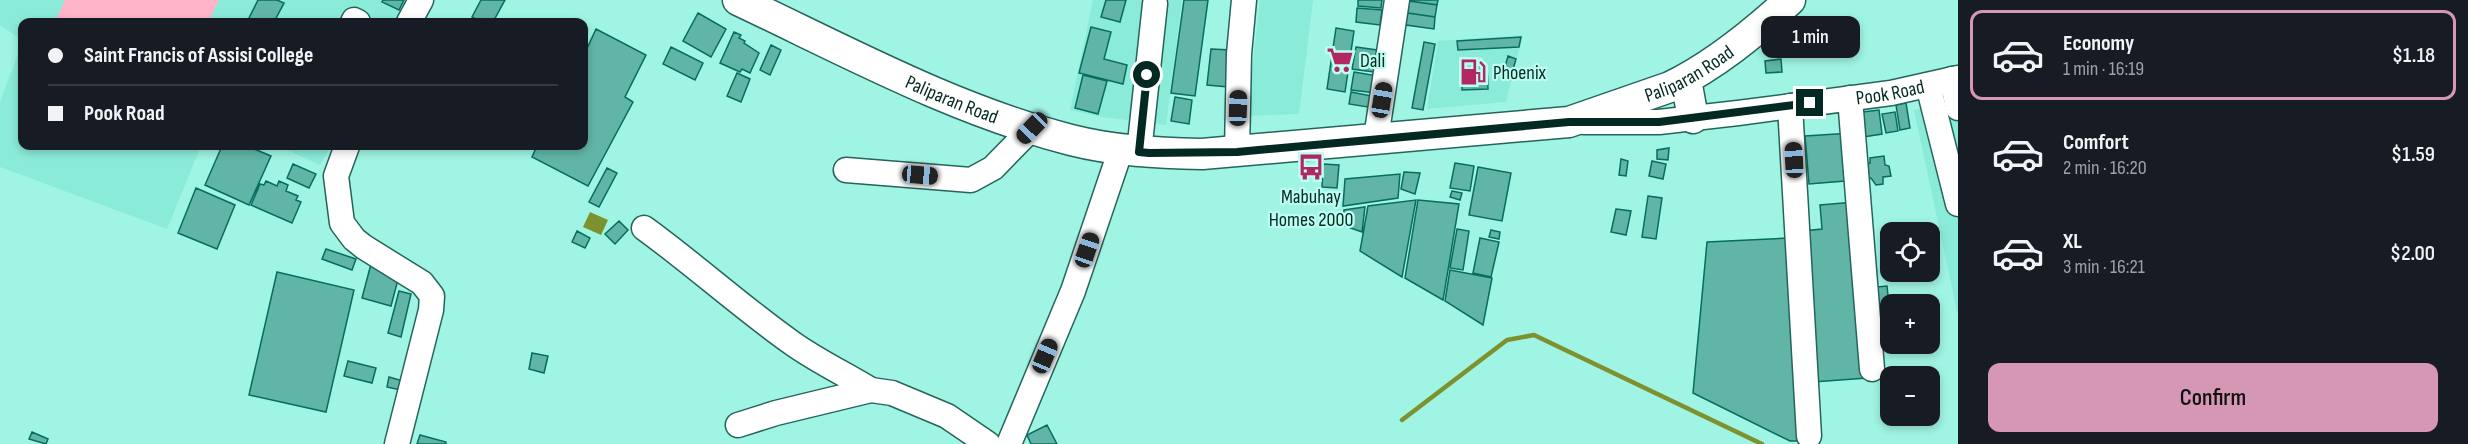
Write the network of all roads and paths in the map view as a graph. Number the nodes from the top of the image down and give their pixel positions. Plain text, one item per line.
1 (421, 0) edge
2 (738, 0) edge
3 (1244, 0) edge
4 (1397, 0) edge
5 (1790, 0) edge
6 (1155, 4) dead end
7 (411, 18) edge
8 (1955, 79) edge
9 (1686, 80) junction
10 (1928, 85) junction
11 (1850, 98) junction
12 (1790, 106) junction
13 (1958, 108) edge
14 (1693, 118) junction
15 (1569, 122) junction
16 (1032, 128) junction
17 (1376, 138) junction
18 (346, 150) edge
19 (1130, 150) junction
20 (1237, 152) junction
21 (846, 170) dead end
22 (1958, 204) edge
23 (644, 228) dead end
24 (1872, 369) dead end
25 (871, 390) junction
26 (738, 425) dead end
27 (1809, 436) dead end
28 (397, 444) edge
29 (988, 444) edge
30 (1009, 444) edge

1 - 7 street
2 - 16 main road, Paliparan Road
3 - 20 street
4 - 17 street
5 - 9 main road, Paliparan Road
6 - 19 street
8 - 10 street, Pook Road
8 - 13 street
9 - 14 main road
9 - 15 main road, Paliparan Road
10 - 11 street, Pook Road
10 - 22 street
11 - 12 street, Pook Road
11 - 24 street
12 - 14 street, Pook Road
12 - 27 street
14 - 15 street, Pook Road
15 - 17 main road, Paliparan Road
16 - 19 main road, Paliparan Road
16 - 21 street
17 - 20 main road, Paliparan Road
18 - 28 street
19 - 20 main road, Paliparan Road
19 - 30 street
23 - 25 street
25 - 26 street
25 - 29 street

